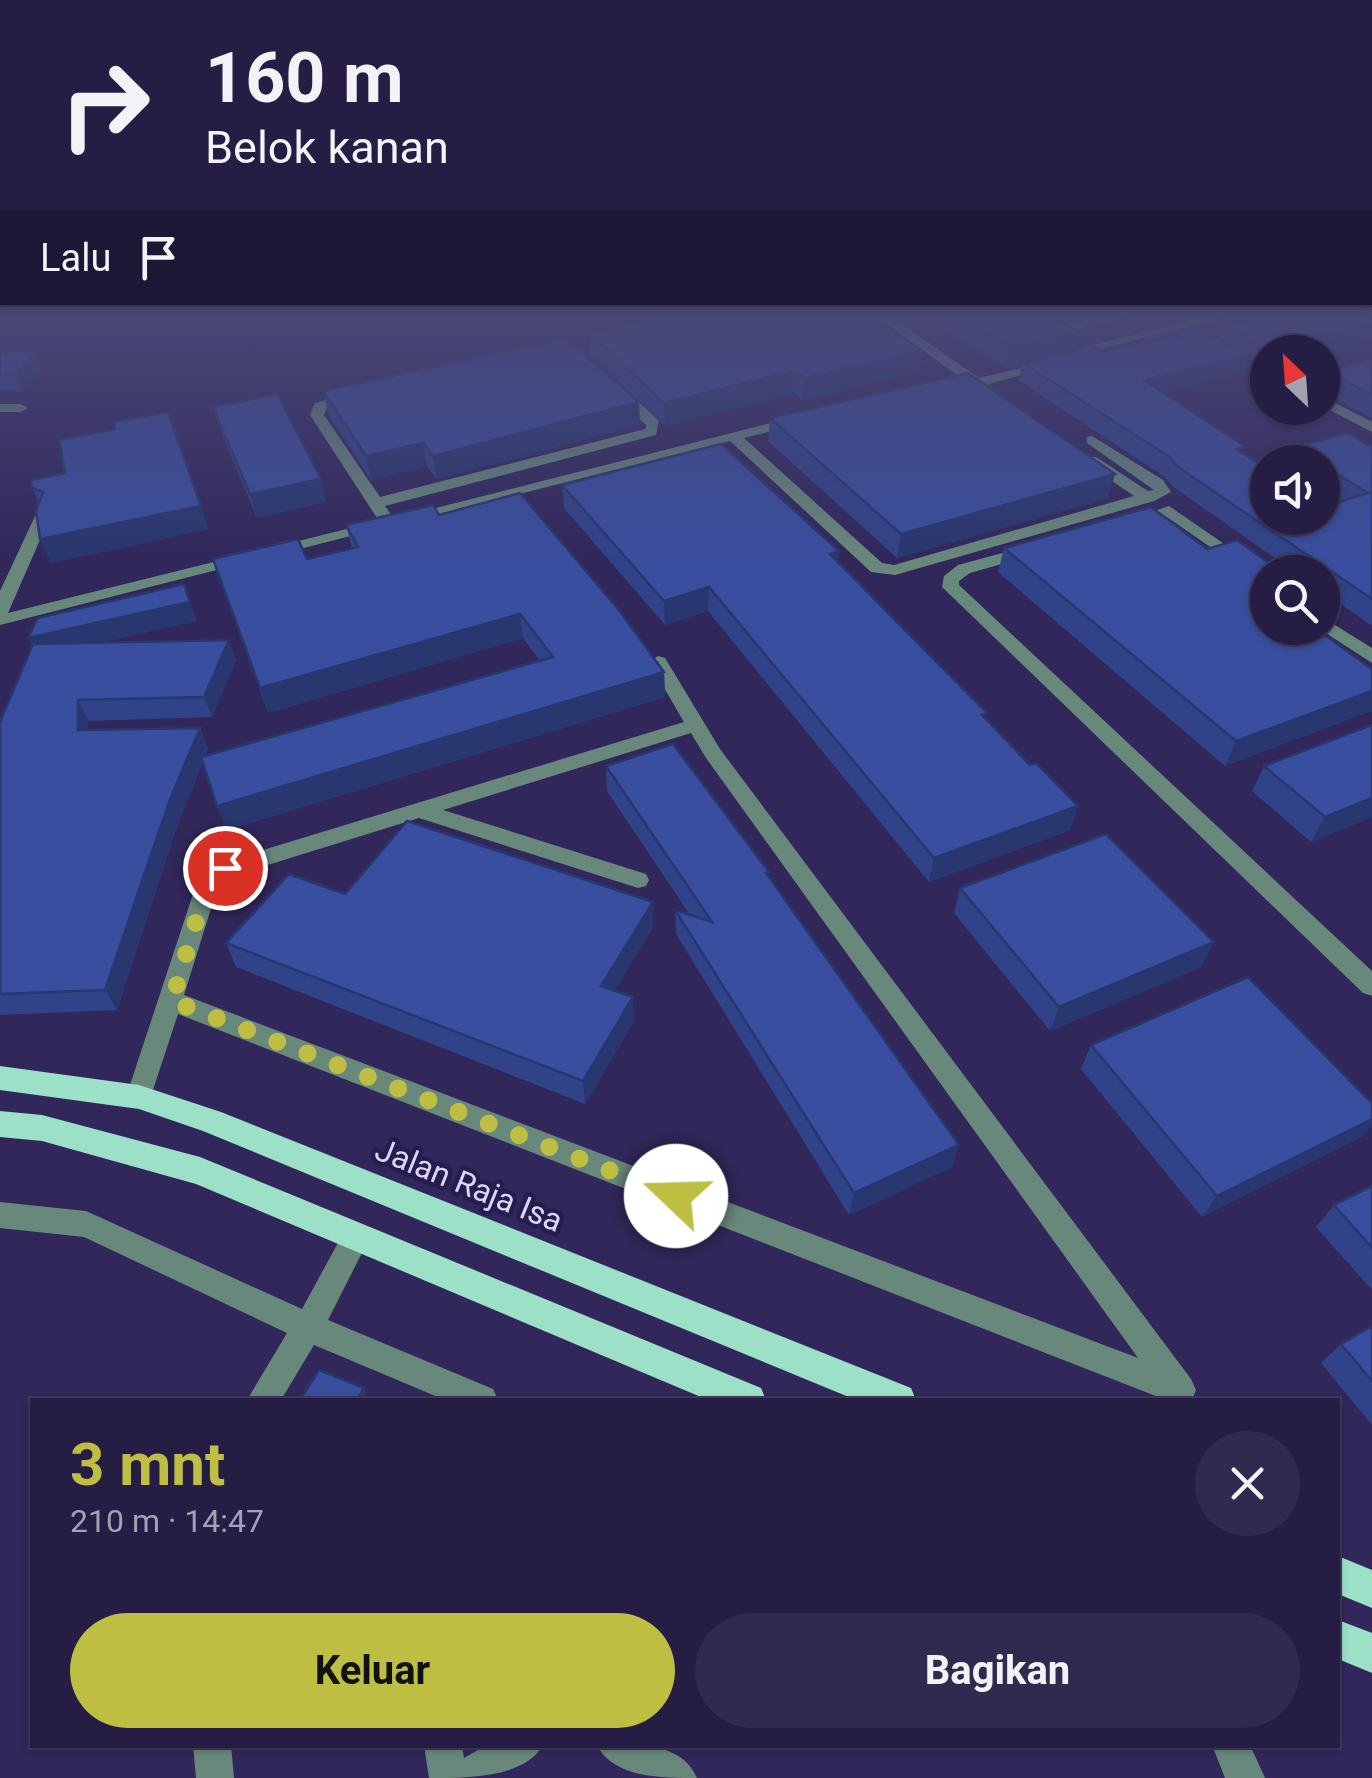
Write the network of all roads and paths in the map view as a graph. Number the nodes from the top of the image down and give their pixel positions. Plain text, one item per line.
1 (368, 394) edge
2 (622, 394) edge
3 (992, 394) edge
4 (1007, 404) edge
5 (0, 408) edge
6 (20, 408) dead end
7 (1340, 410) edge
8 (823, 414) edge
9 (1372, 428) edge
10 (733, 436) junction
11 (1092, 440) dead end
12 (1070, 446) edge
13 (1148, 498) junction
14 (377, 503) junction
15 (42, 518) edge
16 (388, 522) junction
17 (1113, 527) edge
18 (1039, 548) edge
19 (1250, 569) edge
20 (0, 612) edge
21 (0, 620) edge
22 (1340, 635) edge
23 (1372, 657) edge
24 (658, 662) edge
25 (695, 725) junction
26 (419, 810) junction
27 (638, 880) dead end
28 (1372, 986) edge
29 (172, 1001) junction
30 (0, 1078) edge
31 (140, 1096) junction
32 (0, 1124) edge
33 (0, 1215) edge
34 (356, 1237) junction
35 (308, 1327) junction
36 (1182, 1395) edge
37 (264, 1398) edge
38 (477, 1398) edge
39 (743, 1398) edge
40 (894, 1398) edge
41 (1340, 1576) edge
42 (1372, 1589) edge
43 (1340, 1641) edge
44 (1372, 1653) edge
45 (212, 1748) edge
46 (443, 1748) edge
47 (519, 1748) edge
48 (622, 1748) edge
49 (1232, 1748) edge
50 (214, 1778) edge
51 (448, 1778) edge
52 (465, 1778) edge
53 (678, 1778) edge
54 (1246, 1778) edge

1 - 14 street
2 - 14 street
3 - 4 street
5 - 6 street
7 - 9 street
8 - 10 street
10 - 13 street
10 - 16 street
11 - 13 street
12 - 13 street
14 - 16 street
15 - 20 street
16 - 21 street
17 - 19 street
18 - 28 street
22 - 23 street
24 - 25 street
25 - 26 street
25 - 36 street
26 - 27 street
26 - 29 street
29 - 31 street
29 - 36 street
30 - 31 main road, Jalan Raja Isa
31 - 40 main road, Jalan Raja Isa
32 - 34 main road
33 - 35 street
34 - 35 street
34 - 39 main road
35 - 37 street
35 - 38 street
41 - 42 main road
43 - 44 main road
45 - 50 street
46 - 51 street
47 - 52 street
48 - 53 street
49 - 54 street

